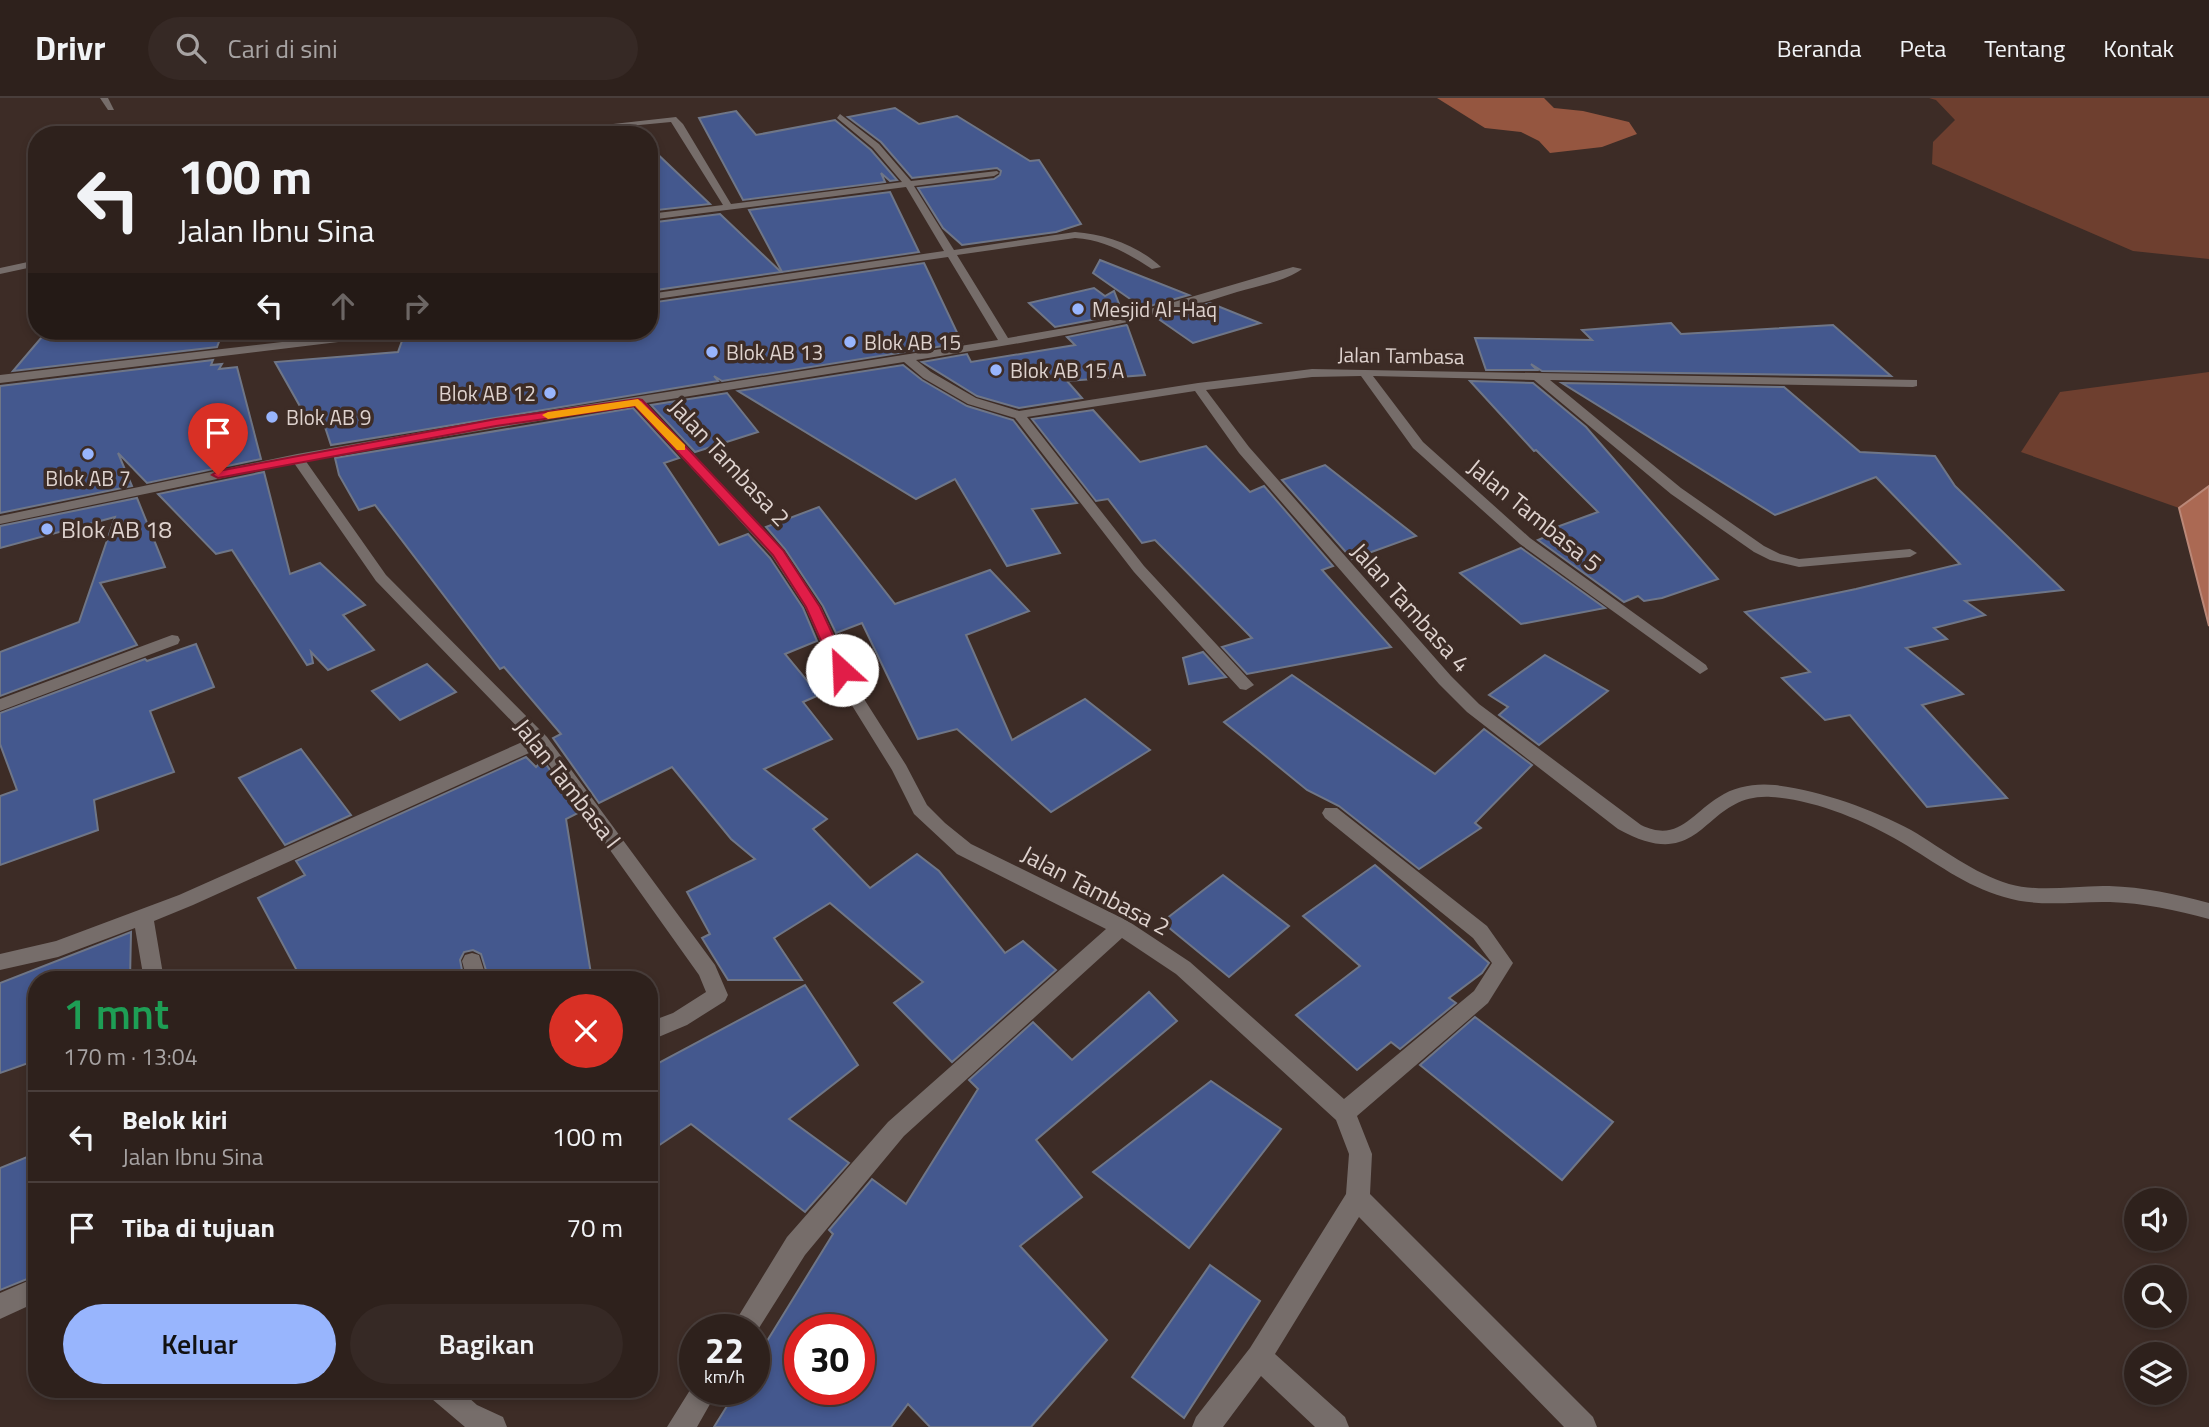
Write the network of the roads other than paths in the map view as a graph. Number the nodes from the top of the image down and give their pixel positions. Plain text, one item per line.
1 (104, 98) edge
2 (111, 108) dead end
3 (840, 116) dead end
4 (608, 125) dead end
5 (994, 173) dead end
6 (908, 183) junction
7 (728, 206) junction
8 (658, 216) edge
9 (953, 255) junction
10 (28, 264) edge
11 (1156, 267) dead end
12 (1297, 269) dead end
13 (0, 271) edge
14 (658, 296) edge
15 (328, 340) edge
16 (1006, 342) junction
17 (906, 357) junction
18 (1364, 372) junction
19 (1538, 377) junction
20 (0, 379) edge
21 (1913, 383) dead end
22 (1198, 387) junction
23 (638, 402) junction
24 (1019, 415) junction
25 (297, 458) junction
26 (0, 520) edge
27 (1910, 553) dead end
28 (172, 640) dead end
29 (1700, 669) dead end
30 (1246, 685) dead end
31 (0, 705) edge
32 (541, 741) junction
33 (1331, 813) dead end
34 (2209, 911) edge
35 (143, 917) junction
36 (1122, 927) junction
37 (0, 962) edge
38 (152, 971) edge
39 (658, 1028) edge
40 (1344, 1113) junction
41 (1357, 1198) junction
42 (28, 1293) edge
43 (0, 1306) edge
44 (753, 1314) edge
45 (1259, 1357) junction
46 (450, 1398) edge
47 (695, 1405) edge
48 (493, 1427) edge
49 (681, 1427) edge
50 (1206, 1427) edge
51 (1335, 1427) edge
52 (1583, 1427) edge

1 - 2 street
3 - 6 street
4 - 7 street
5 - 6 street
6 - 7 street
6 - 9 street
7 - 8 street
9 - 11 street
9 - 14 street
9 - 16 street
10 - 13 street
12 - 16 street
15 - 20 street
16 - 17 street
17 - 23 street
17 - 24 street, Jalan Tambasa
18 - 19 street, Jalan Tambasa
18 - 22 street, Jalan Tambasa
18 - 29 street, Jalan Tambasa 5
19 - 21 street, Jalan Tambasa
19 - 27 street
22 - 24 street, Jalan Tambasa
22 - 34 street, Jalan Tambasa 4
23 - 25 street
23 - 36 street, Jalan Tambasa 2
24 - 30 street
25 - 26 street
25 - 32 street, Jalan Tambasa I
28 - 31 street
32 - 35 street
32 - 39 street, Jalan Tambasa I
33 - 40 street
35 - 37 street
35 - 38 street
36 - 40 street, Jalan Tambasa 2
36 - 44 street
40 - 41 street, Jalan Tambasa 2
41 - 45 street, Jalan Tambasa 2
41 - 52 street
42 - 43 street
45 - 50 street, Jalan Tambasa 2
45 - 51 street
46 - 48 street
47 - 49 street

